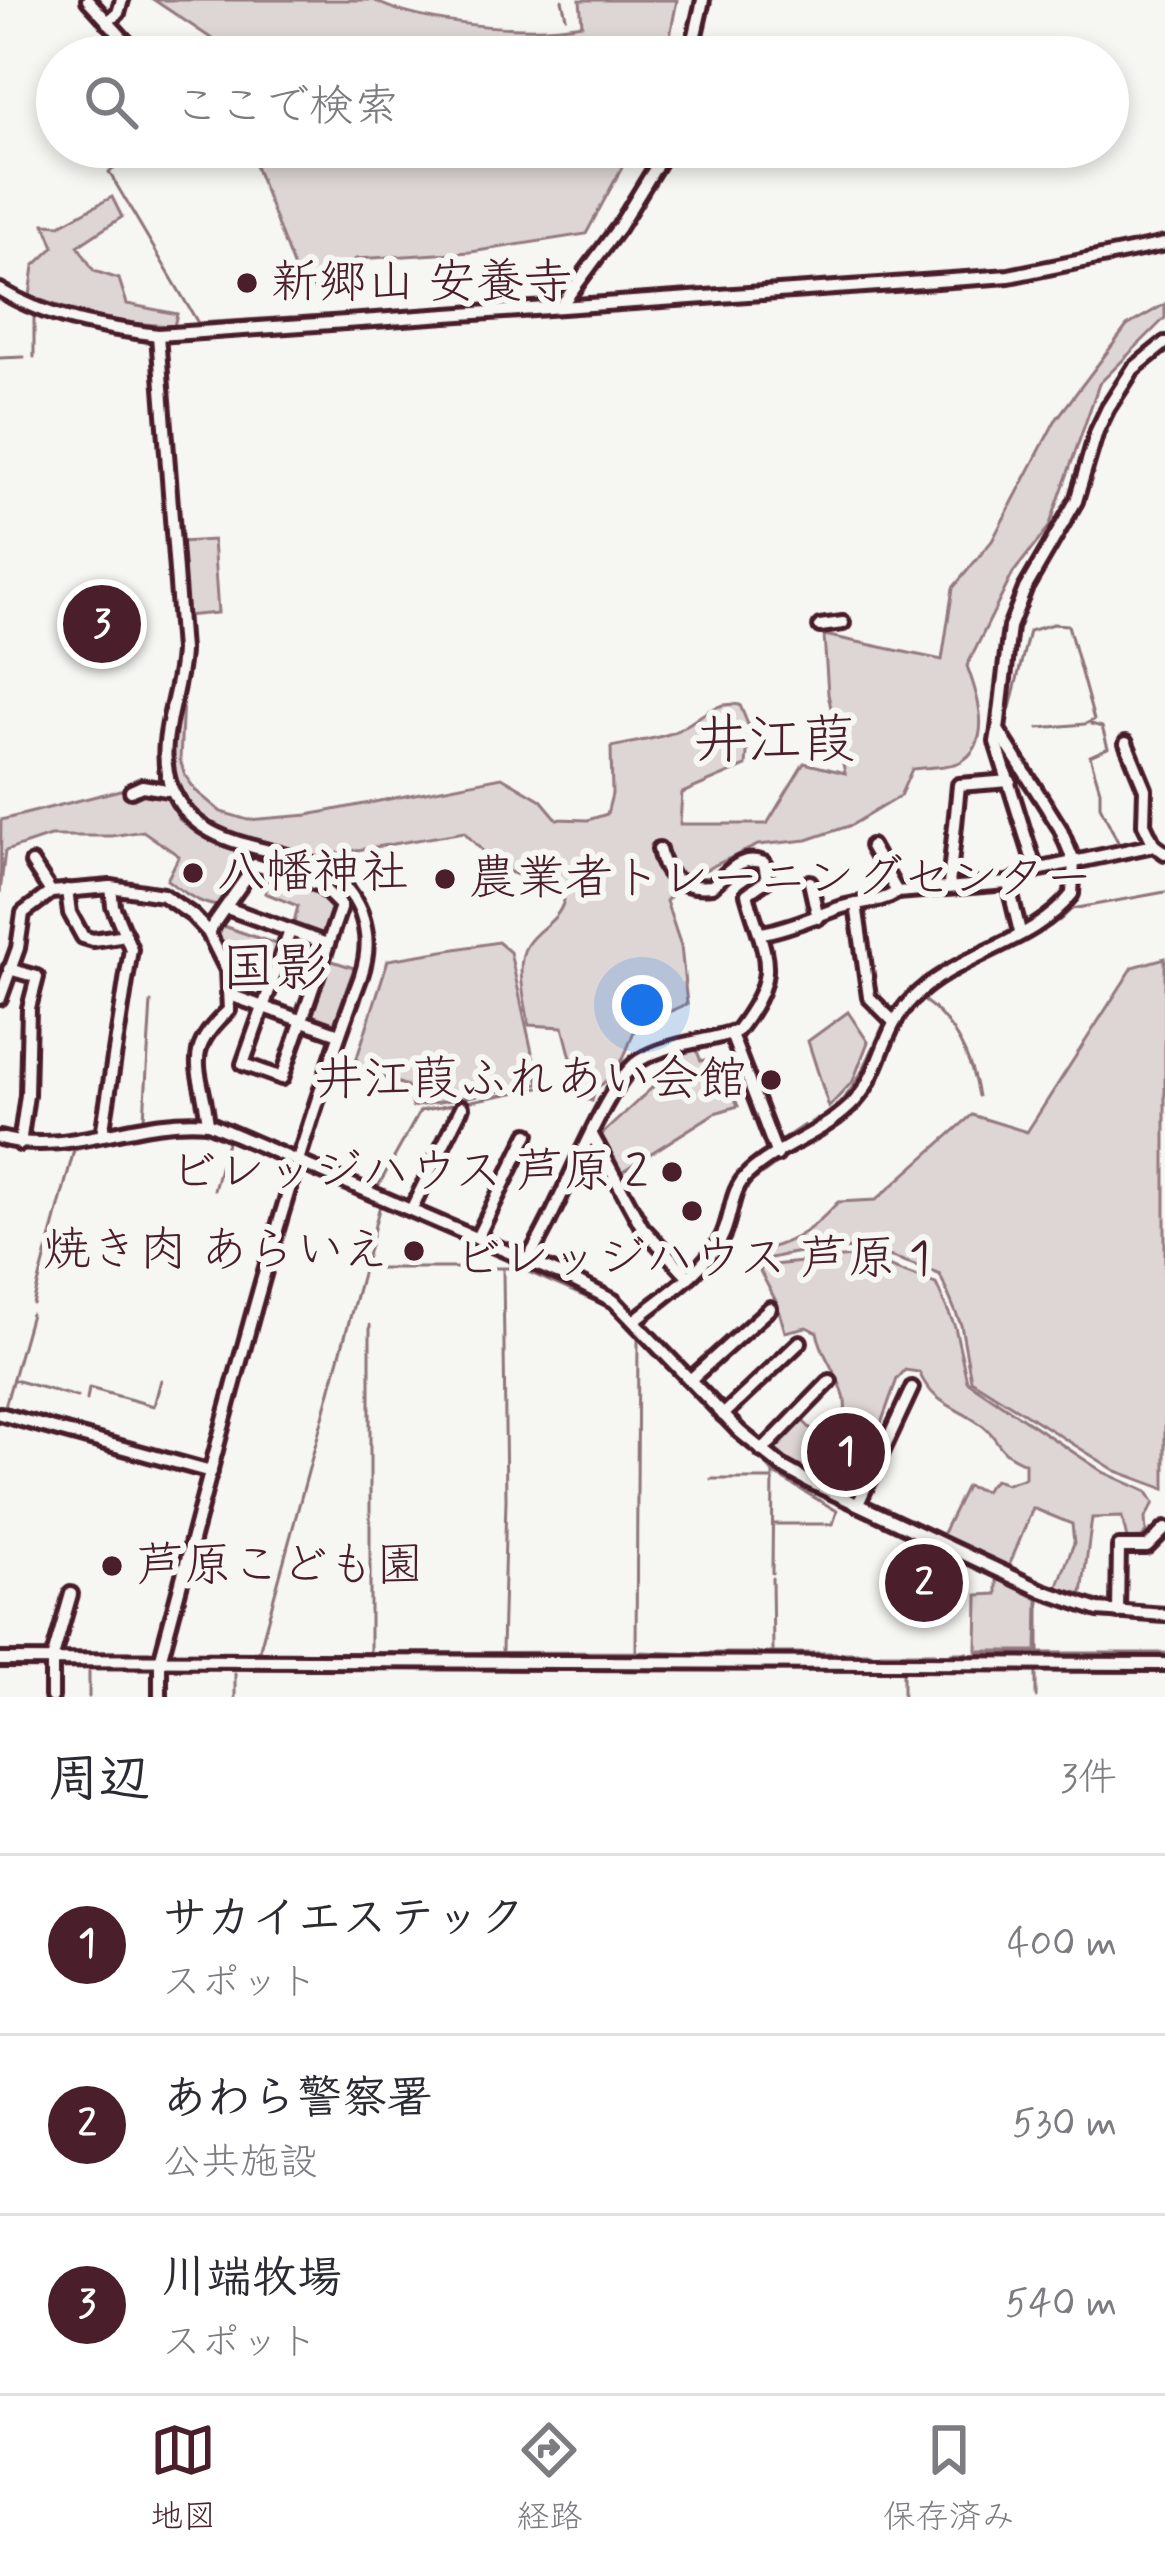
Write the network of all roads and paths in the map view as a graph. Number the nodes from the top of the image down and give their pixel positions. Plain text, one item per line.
1 (88, 0) edge
2 (122, 0) edge
3 (703, 0) edge
4 (107, 22) junction
5 (120, 36) edge
6 (695, 36) edge
7 (655, 168) edge
8 (1165, 244) edge
9 (0, 290) edge
10 (560, 307) junction
11 (158, 334) junction
12 (1165, 343) edge
13 (843, 623) dead end
14 (820, 626) dead end
15 (170, 718) junction
16 (998, 730) junction
17 (159, 734) dead end
18 (1126, 743) dead end
19 (1010, 781) junction
20 (167, 790) dead end
21 (131, 791) dead end
22 (871, 846) dead end
23 (658, 848) dead end
24 (1159, 849) edge
25 (1074, 862) junction
26 (32, 863) dead end
27 (1036, 870) junction
28 (810, 881) dead end
29 (1008, 883) junction
30 (949, 885) junction
31 (111, 887) junction
32 (67, 890) junction
33 (51, 892) junction
34 (897, 892) junction
35 (856, 904) junction
36 (227, 908) junction
37 (818, 918) junction
38 (290, 931) junction
39 (208, 932) junction
40 (1020, 932) junction
41 (762, 933) junction
42 (126, 935) junction
43 (328, 944) junction
44 (8, 969) junction
45 (230, 995) junction
46 (0, 998) edge
47 (263, 1006) junction
48 (302, 1020) junction
49 (893, 1021) junction
50 (339, 1034) junction
51 (730, 1034) junction
52 (462, 1107) dead end
53 (208, 1124) junction
54 (102, 1135) junction
55 (528, 1135) dead end
56 (592, 1135) junction
57 (0, 1138) edge
58 (20, 1144) junction
59 (777, 1155) junction
60 (297, 1161) junction
61 (410, 1210) junction
62 (477, 1238) junction
63 (527, 1260) junction
64 (688, 1276) junction
65 (770, 1308) dead end
66 (635, 1320) junction
67 (800, 1342) dead end
68 (691, 1378) junction
69 (830, 1381) dead end
70 (912, 1388) dead end
71 (0, 1414) edge
72 (723, 1415) junction
73 (762, 1450) junction
74 (211, 1472) junction
75 (858, 1504) junction
76 (1165, 1529) edge
77 (71, 1594) dead end
78 (1118, 1612) junction
79 (1165, 1615) edge
80 (0, 1660) edge
81 (52, 1660) junction
82 (160, 1661) junction
83 (1165, 1664) edge
84 (52, 1697) edge
85 (160, 1697) edge

1 - 4 street
2 - 4 street
3 - 6 street
4 - 5 street
7 - 10 street
8 - 10 street
9 - 11 street
10 - 11 street
11 - 15 street
12 - 16 street
13 - 14 street
15 - 17 street
15 - 50 street
16 - 19 street
16 - 25 street
18 - 24 street
19 - 27 street
19 - 30 street
20 - 21 street
22 - 34 street
23 - 41 street
24 - 25 street
25 - 27 street
25 - 40 street
26 - 33 street
27 - 29 street
28 - 37 street
29 - 30 street
29 - 40 street
30 - 34 street
31 - 32 street
31 - 39 street
31 - 42 street
32 - 33 street
32 - 42 street
33 - 44 street
34 - 35 street
35 - 37 street
35 - 49 street
36 - 38 street
36 - 39 street
36 - 43 street
37 - 41 street
38 - 43 street
38 - 47 street
39 - 45 street
40 - 49 street
41 - 51 street
42 - 54 street
43 - 48 street
44 - 46 street
44 - 58 street
45 - 47 street
45 - 53 street
47 - 48 street
47 - 48 street
48 - 50 street
49 - 59 street
50 - 60 street
51 - 56 street
51 - 59 street
52 - 61 street
53 - 54 street
53 - 60 street
54 - 58 street
55 - 62 street
56 - 63 street
56 - 64 street
57 - 58 street
59 - 64 street
60 - 61 street
60 - 74 street
61 - 62 street
62 - 63 street
63 - 66 street
64 - 66 street
65 - 68 street
66 - 68 street
67 - 72 street
68 - 72 street
69 - 73 street
70 - 75 street
71 - 74 street
72 - 73 street
73 - 75 street
74 - 82 street
75 - 78 street
76 - 78 street
77 - 81 street
78 - 79 street
80 - 81 street
81 - 82 street
81 - 84 street
82 - 83 street
82 - 85 street

